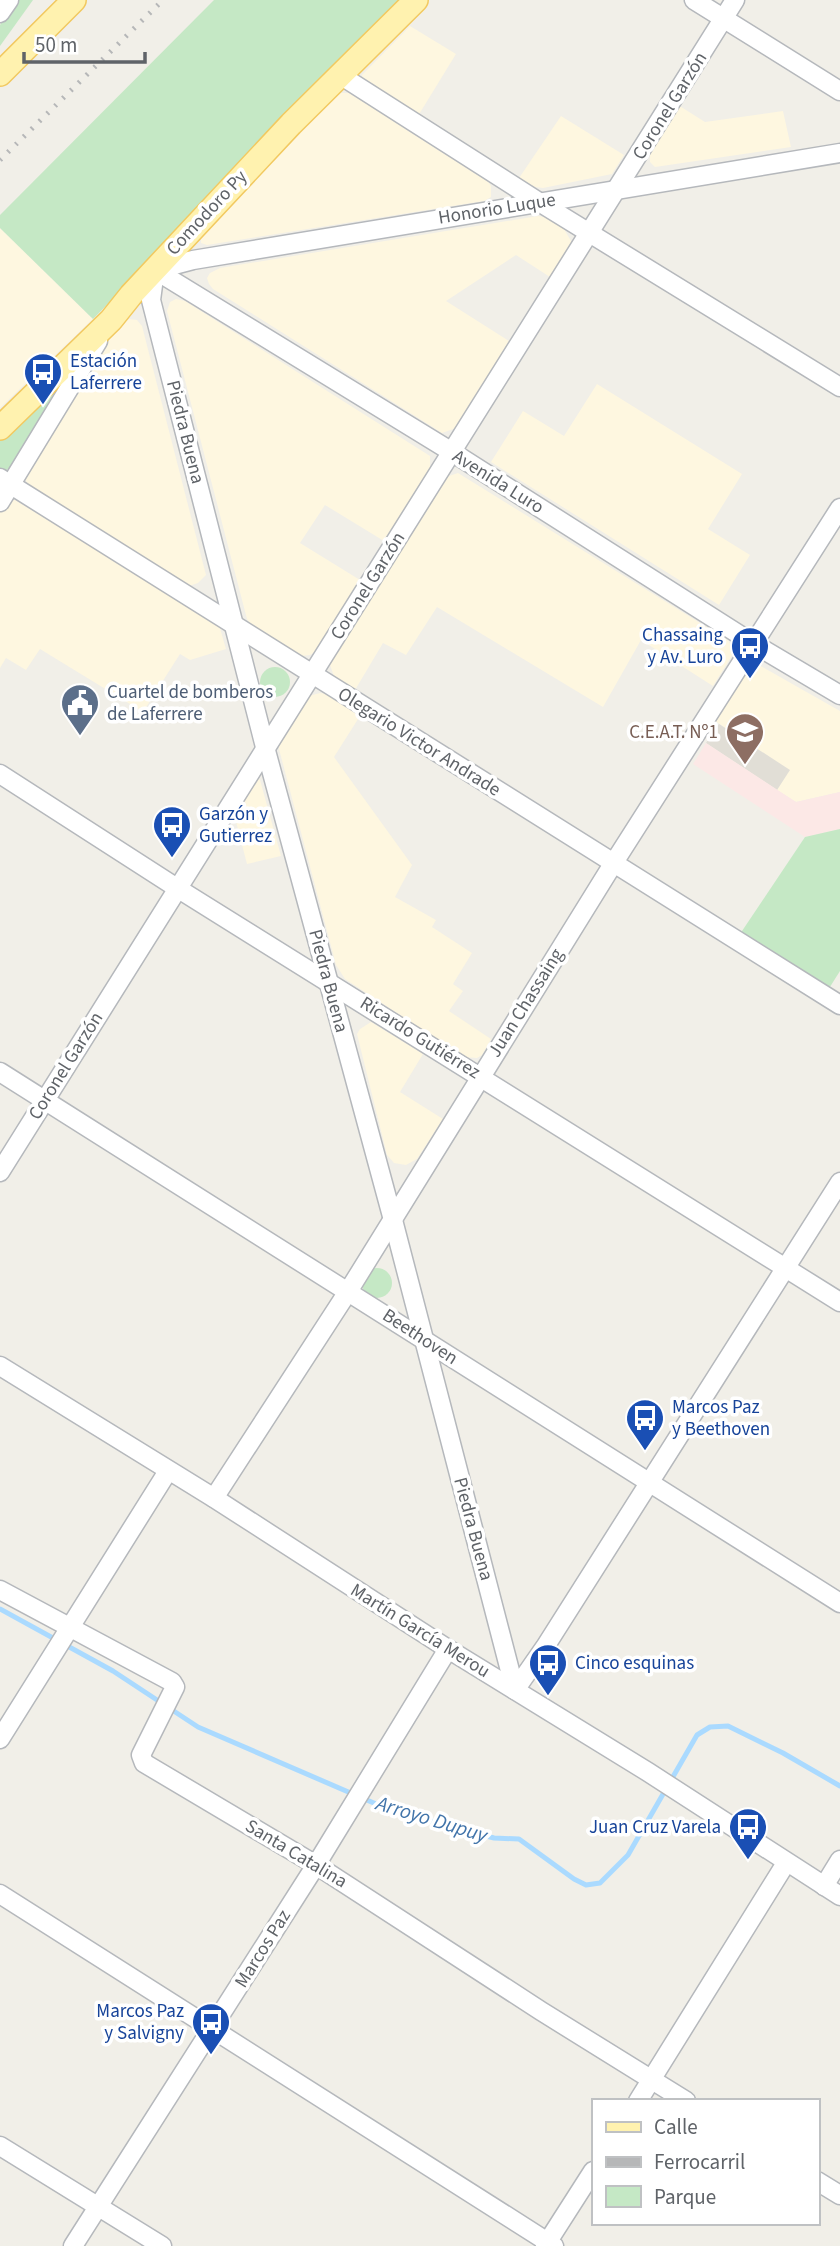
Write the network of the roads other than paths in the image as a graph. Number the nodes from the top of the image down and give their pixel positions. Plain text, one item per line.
1 (9, 0) edge
2 (74, 0) edge
3 (416, 0) edge
4 (694, 0) edge
5 (736, 0) edge
6 (0, 13) edge
7 (724, 19) junction
8 (0, 74) edge
9 (340, 75) junction
10 (840, 91) edge
11 (840, 153) edge
12 (618, 189) junction
13 (539, 202) junction
14 (589, 232) junction
15 (155, 270) junction
16 (111, 320) junction
17 (840, 387) edge
18 (0, 428) edge
19 (452, 452) junction
20 (6, 481) edge
21 (0, 502) edge
22 (840, 508) edge
23 (235, 624) junction
24 (754, 644) junction
25 (312, 674) junction
26 (840, 695) edge
27 (265, 747) junction
28 (0, 774) edge
29 (612, 864) junction
30 (177, 888) junction
31 (328, 980) junction
32 (840, 1004) edge
33 (0, 1072) edge
34 (480, 1076) junction
35 (44, 1100) junction
36 (0, 1172) edge
37 (840, 1182) edge
38 (393, 1220) junction
39 (786, 1268) junction
40 (349, 1290) junction
41 (840, 1302) edge
42 (424, 1341) junction
43 (0, 1366) edge
44 (168, 1471) junction
45 (650, 1482) junction
46 (214, 1498) junction
47 (0, 1590) edge
48 (840, 1603) edge
49 (66, 1630) junction
50 (448, 1649) junction
51 (515, 1690) junction
52 (0, 1739) edge
53 (840, 1860) edge
54 (786, 1863) junction
55 (316, 1865) junction
56 (824, 1885) junction
57 (0, 1894) edge
58 (840, 1896) edge
59 (212, 2029) junction
60 (651, 2080) junction
61 (639, 2099) edge
62 (683, 2099) edge
63 (0, 2146) edge
64 (592, 2173) edge
65 (819, 2182) edge
66 (840, 2195) edge
67 (98, 2207) junction
68 (549, 2245) edge
69 (73, 2246) edge
70 (162, 2246) edge

1 - 6 street
2 - 8 main road
3 - 9 main road, Comodoro Py
4 - 7 street
5 - 7 street, Coronel Garzón
7 - 10 street
7 - 12 street, Coronel Garzón
9 - 13 street
9 - 15 main road, Comodoro Py
11 - 12 street, Honorio Luque
12 - 13 street, Honorio Luque
12 - 14 street, Coronel Garzón
13 - 14 street
13 - 15 street, Honorio Luque
14 - 17 street
14 - 19 street, Coronel Garzón
15 - 16 main road, Comodoro Py
15 - 19 street, Avenida Luro
15 - 23 street, Piedra Buena
16 - 18 main road, Comodoro Py
16 - 20 street
19 - 24 street, Avenida Luro
19 - 25 street, Coronel Garzón
20 - 21 street
20 - 23 street, Olegario Victor Andrade
22 - 24 street, Juan Chassaing
23 - 25 street, Olegario Victor Andrade
23 - 27 street, Piedra Buena
24 - 26 street, Avenida Luro
24 - 29 street, Juan Chassaing
25 - 27 street, Coronel Garzón
25 - 29 street, Olegario Victor Andrade
27 - 30 street, Coronel Garzón
27 - 31 street, Piedra Buena
28 - 30 street, Ricardo Gutiérrez
29 - 32 street, Olegario Victor Andrade
29 - 34 street, Juan Chassaing
30 - 31 street, Ricardo Gutiérrez
30 - 35 street, Coronel Garzón
31 - 34 street, Ricardo Gutiérrez
31 - 38 street, Piedra Buena
33 - 35 street, Beethoven
34 - 38 street, Juan Chassaing
34 - 39 street, Ricardo Gutiérrez
35 - 36 street, Coronel Garzón
35 - 40 street, Beethoven
37 - 39 street
38 - 40 street, Juan Chassaing
38 - 42 street, Piedra Buena
39 - 41 street, Ricardo Gutiérrez
39 - 45 street
40 - 42 street, Beethoven
40 - 46 street, Juan Chassaing
42 - 45 street, Beethoven
42 - 51 street, Piedra Buena
43 - 44 street, Martín García Merou
44 - 46 street, Martín García Merou
44 - 49 street
45 - 48 street, Beethoven
45 - 51 street
46 - 50 street, Martín García Merou
47 - 49 street, Santa Catalina
49 - 52 street
49 - 55 street, Santa Catalina
50 - 51 street, Martín García Merou
50 - 55 street, Marcos Paz
51 - 54 street, Martín García Merou
53 - 56 street
54 - 56 street, Martín García Merou
54 - 60 street
55 - 59 street, Marcos Paz
55 - 60 street, Santa Catalina
56 - 58 street, Martín García Merou
57 - 59 street
59 - 67 street, Marcos Paz
59 - 68 street
60 - 61 street
60 - 62 street, Santa Catalina
63 - 67 street
64 - 68 street
65 - 66 street
67 - 69 street, Marcos Paz
67 - 70 street

